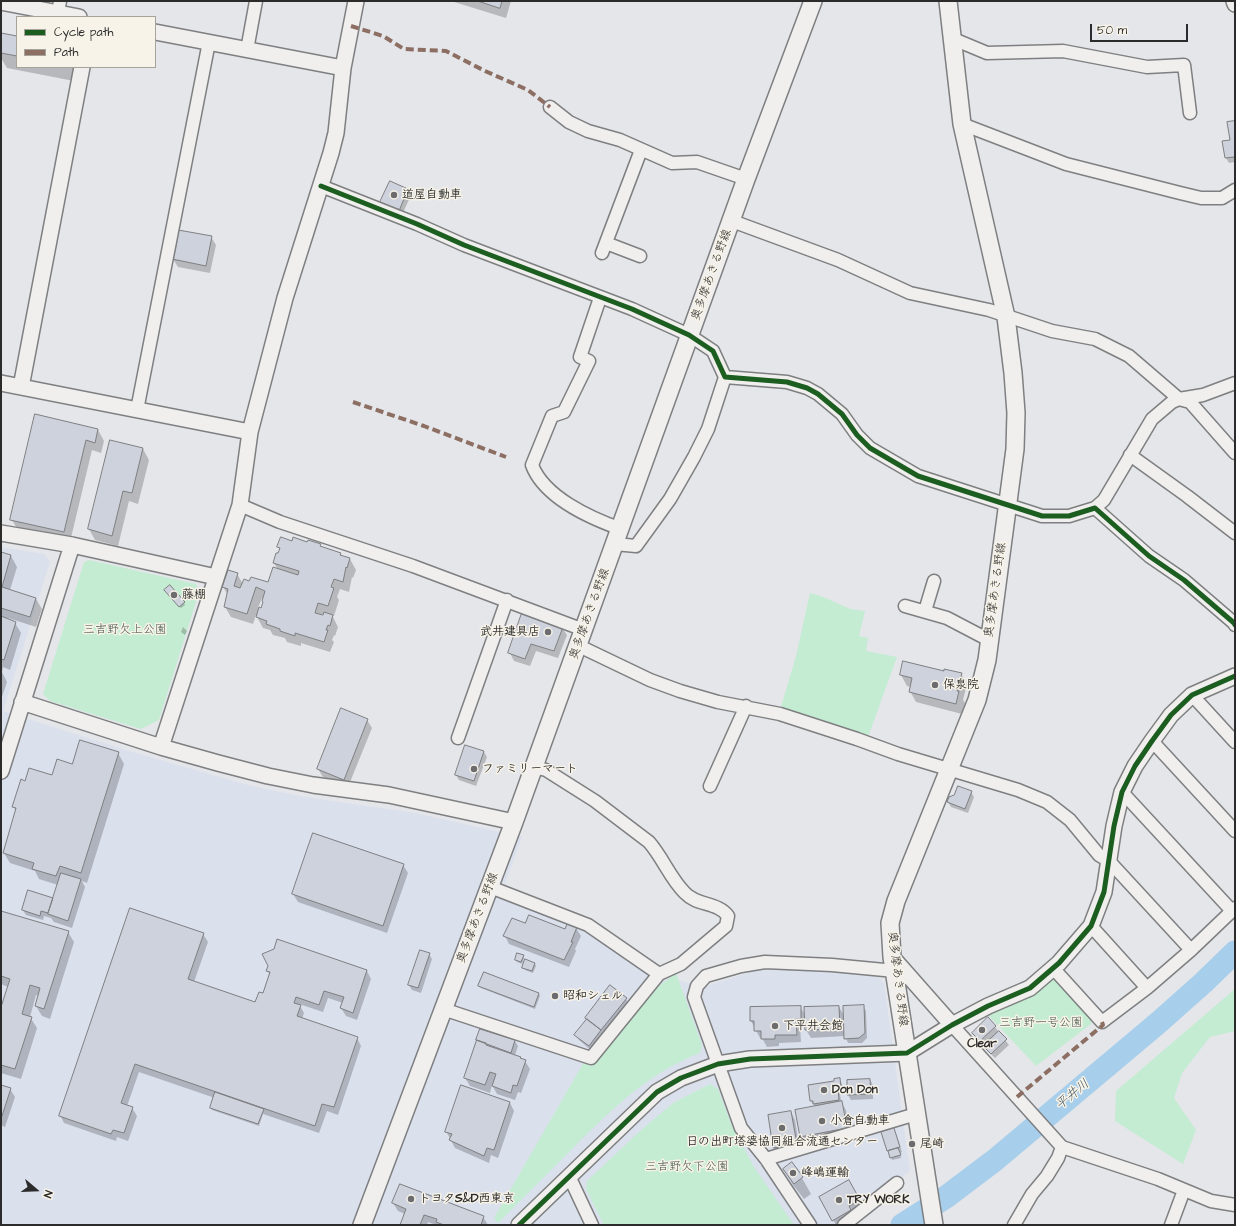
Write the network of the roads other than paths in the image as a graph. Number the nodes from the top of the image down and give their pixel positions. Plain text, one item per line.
1 (256, 1) edge
2 (356, 1) edge
3 (813, 1) edge
4 (948, 1) edge
5 (1, 2) edge
6 (59, 7) edge
7 (77, 16) edge
8 (156, 32) edge
9 (951, 38) junction
10 (209, 42) junction
11 (247, 50) junction
12 (82, 68) edge
13 (343, 68) junction
14 (550, 107) dead end
15 (1190, 113) dead end
16 (962, 124) junction
17 (641, 150) junction
18 (746, 179) junction
19 (320, 186) junction
20 (1235, 190) edge
21 (732, 221) junction
22 (640, 256) dead end
23 (600, 298) junction
24 (1006, 316) junction
25 (689, 336) junction
26 (725, 377) junction
27 (1, 383) edge
28 (1235, 383) edge
29 (20, 387) junction
30 (1179, 399) junction
31 (137, 410) junction
32 (250, 432) junction
33 (1235, 454) edge
34 (1130, 455) junction
35 (240, 505) junction
36 (1008, 506) junction
37 (1095, 508) junction
38 (1235, 532) edge
39 (1, 533) edge
40 (618, 537) junction
41 (72, 545) junction
42 (216, 577) junction
43 (934, 581) dead end
44 (507, 600) junction
45 (905, 606) dead end
46 (925, 611) junction
47 (1235, 625) edge
48 (584, 630) junction
49 (990, 640) junction
50 (578, 646) junction
51 (1235, 676) edge
52 (1192, 695) junction
53 (22, 702) junction
54 (746, 706) junction
55 (458, 738) dead end
56 (1152, 740) junction
57 (1235, 742) edge
58 (161, 747) junction
59 (534, 767) junction
60 (949, 770) junction
61 (1, 771) edge
62 (710, 786) dead end
63 (1122, 792) junction
64 (514, 822) junction
65 (1235, 831) edge
66 (1109, 861) junction
67 (490, 887) junction
68 (1233, 910) edge
69 (1090, 926) junction
70 (1191, 950) junction
71 (894, 964) junction
72 (1053, 968) junction
73 (659, 974) junction
74 (1147, 988) junction
75 (443, 1009) junction
76 (952, 1025) junction
77 (907, 1053) junction
78 (718, 1064) junction
79 (916, 1114) junction
80 (1060, 1145) junction
81 (766, 1159) junction
82 (569, 1176) junction
83 (897, 1183) dead end
84 (1184, 1190) junction
85 (1235, 1205) edge
86 (362, 1225) edge
87 (519, 1225) edge
88 (592, 1225) edge
89 (810, 1225) edge
90 (844, 1225) edge
91 (934, 1225) edge
92 (1014, 1225) edge
93 (1171, 1225) edge

1 - 11 street
2 - 13 street
3 - 18 main road, 奥多摩あきる野線
4 - 9 main road, 奥多摩あきる野線
5 - 6 street
6 - 7 street
8 - 10 street
9 - 15 street
9 - 16 main road, 奥多摩あきる野線
10 - 11 street
10 - 31 street
11 - 13 street
12 - 29 street
13 - 19 street
14 - 17 street
16 - 20 street
16 - 24 main road, 奥多摩あきる野線
17 - 18 street
17 - 22 street
18 - 21 main road, 奥多摩あきる野線
19 - 23 street
19 - 32 street
21 - 24 street
21 - 25 main road, 奥多摩あきる野線
23 - 25 street
23 - 40 street
24 - 30 street
24 - 36 main road, 奥多摩あきる野線
25 - 26 street
25 - 40 main road, 奥多摩あきる野線
26 - 36 street
26 - 40 street
27 - 29 street
28 - 30 street
29 - 31 street
30 - 33 street
30 - 34 street
31 - 32 street
32 - 35 street
34 - 37 street
34 - 38 street
35 - 42 street
35 - 44 street
36 - 37 street
36 - 49 main road, 奥多摩あきる野線
37 - 47 street
39 - 41 street
40 - 48 main road, 奥多摩あきる野線
41 - 42 street
41 - 53 street
42 - 58 street
43 - 46 street
44 - 48 street
44 - 55 street
45 - 46 street
46 - 49 street
48 - 50 main road, 奥多摩あきる野線
49 - 60 main road, 奥多摩あきる野線
50 - 54 street
50 - 59 main road, 奥多摩あきる野線
51 - 52 street
52 - 56 street
52 - 57 street
53 - 58 street
53 - 61 street
54 - 60 street
54 - 62 street
56 - 63 street
56 - 65 street
58 - 64 street
59 - 64 main road, 奥多摩あきる野線
59 - 73 street
60 - 66 street
60 - 71 main road, 奥多摩あきる野線
63 - 66 street
63 - 68 street
64 - 67 main road, 奥多摩あきる野線
66 - 69 street
66 - 70 street
67 - 73 street
67 - 75 main road, 奥多摩あきる野線
68 - 70 street
69 - 72 street
69 - 74 street
70 - 74 street
71 - 76 street
71 - 77 main road, 奥多摩あきる野線
71 - 78 street
72 - 74 street
72 - 76 street
73 - 75 street
75 - 86 main road, 奥多摩あきる野線
76 - 77 street
76 - 80 street
77 - 78 street
77 - 79 main road, 奥多摩あきる野線
78 - 81 street
78 - 82 street
79 - 81 street
79 - 91 main road, 奥多摩あきる野線
80 - 84 street
80 - 92 street
81 - 89 street
82 - 87 street
82 - 88 street
83 - 90 street
84 - 85 street
84 - 93 street

